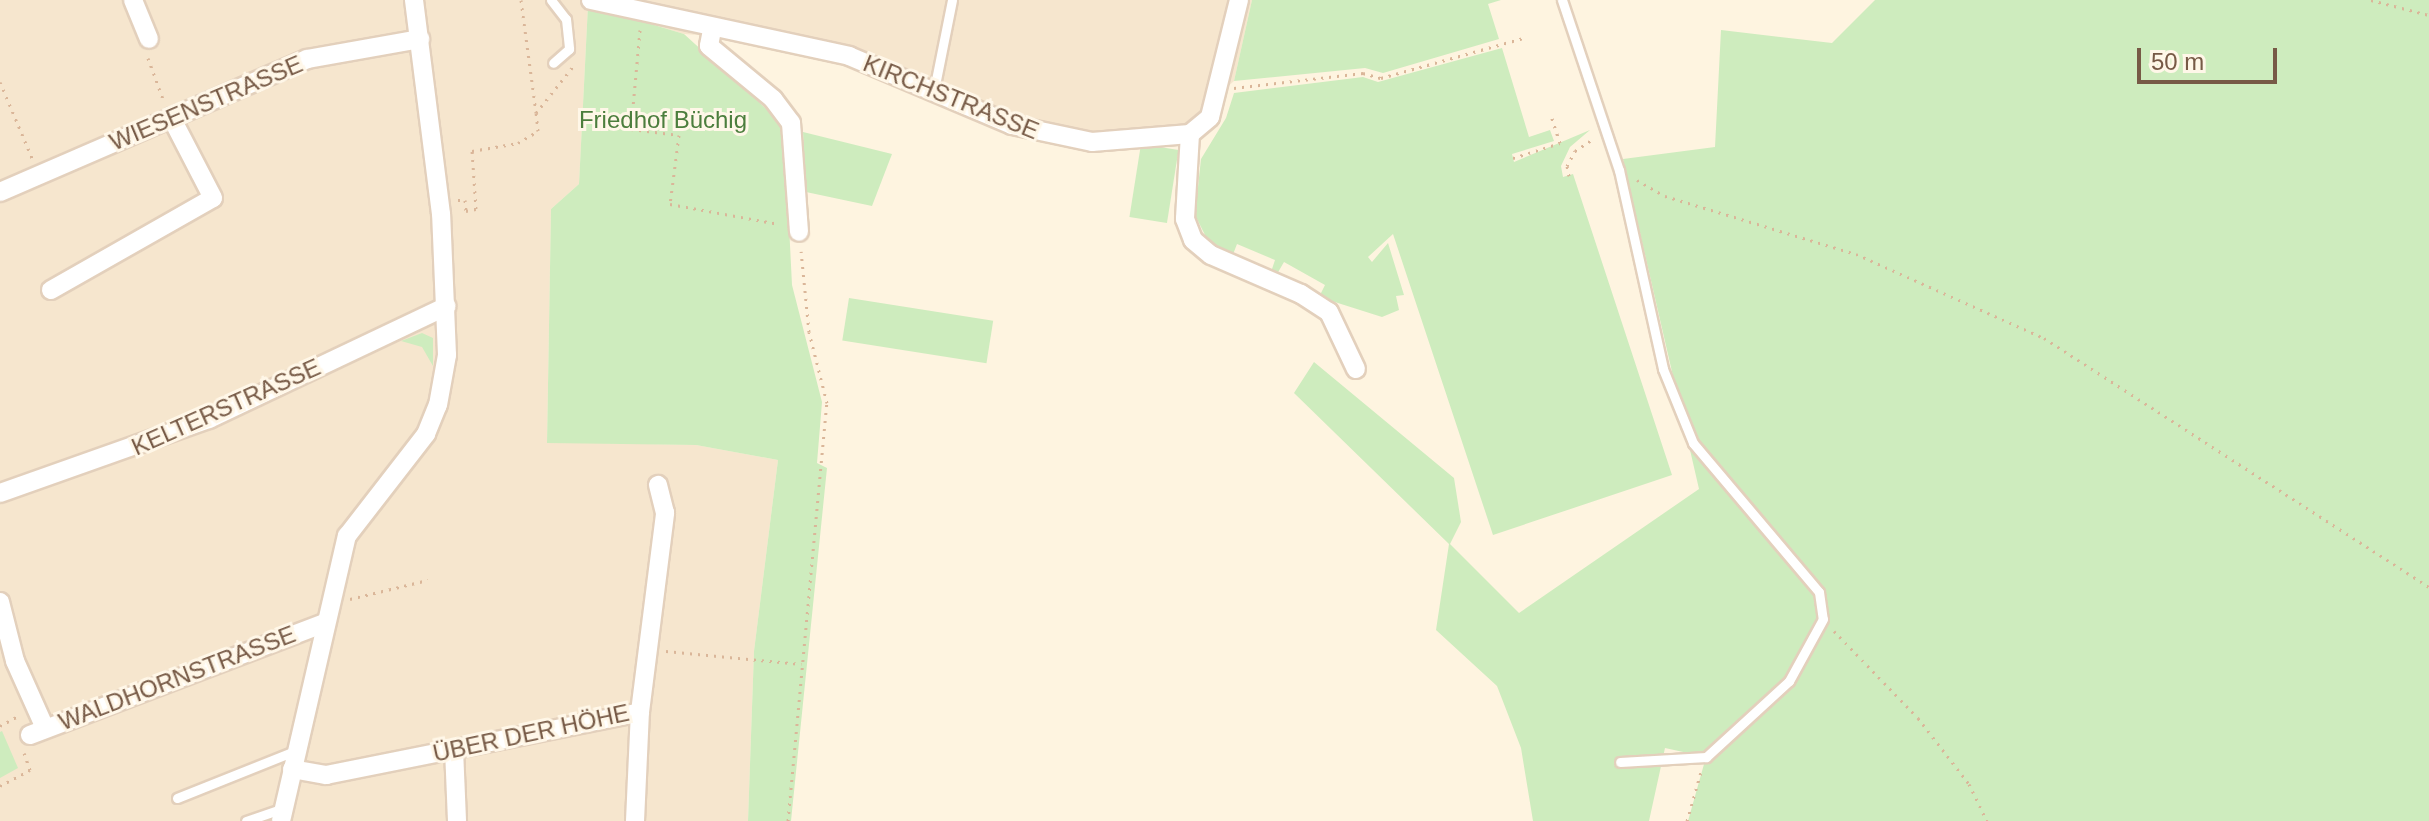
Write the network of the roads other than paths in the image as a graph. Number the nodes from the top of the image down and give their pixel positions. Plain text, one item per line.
1 (133, 0) edge
2 (414, 0) edge
3 (551, 0) edge
4 (591, 0) edge
5 (952, 0) edge
6 (1239, 0) edge
7 (1562, 0) edge
8 (712, 30) junction
9 (149, 39) road end
10 (420, 39) junction
11 (553, 63) dead end
12 (934, 90) junction
13 (171, 117) junction
14 (1190, 134) junction
15 (0, 192) edge
16 (799, 229) road end
17 (51, 290) dead end
18 (447, 306) junction
19 (1356, 369) dead end
20 (658, 485) dead end
21 (0, 493) edge
22 (1, 611) edge
23 (325, 623) junction
24 (640, 712) junction
25 (454, 749) junction
26 (297, 750) junction
27 (1620, 762) dead end
28 (292, 769) junction
29 (177, 798) dead end
30 (283, 814) edge
31 (246, 821) edge
32 (457, 821) edge
33 (635, 821) edge

1 - 9 street
2 - 10 street
3 - 11 lane
4 - 8 street, KIRCHSTRASSE
5 - 12 lane
6 - 14 street
7 - 27 lane
8 - 12 street, KIRCHSTRASSE
8 - 16 street
10 - 13 street, WIESENSTRASSE
10 - 18 street
12 - 14 street, KIRCHSTRASSE
13 - 15 street, WIESENSTRASSE
13 - 17 street
14 - 19 street
18 - 21 street, KELTERSTRASSE
18 - 23 street
20 - 24 street, ÜBER DER HÖHE
22 - 23 street, WALDHORNSTRASSE
23 - 26 street
24 - 25 street, ÜBER DER HÖHE
24 - 33 street
25 - 28 street, ÜBER DER HÖHE
25 - 32 street
26 - 28 street
26 - 29 lane
28 - 30 street
30 - 31 lane

